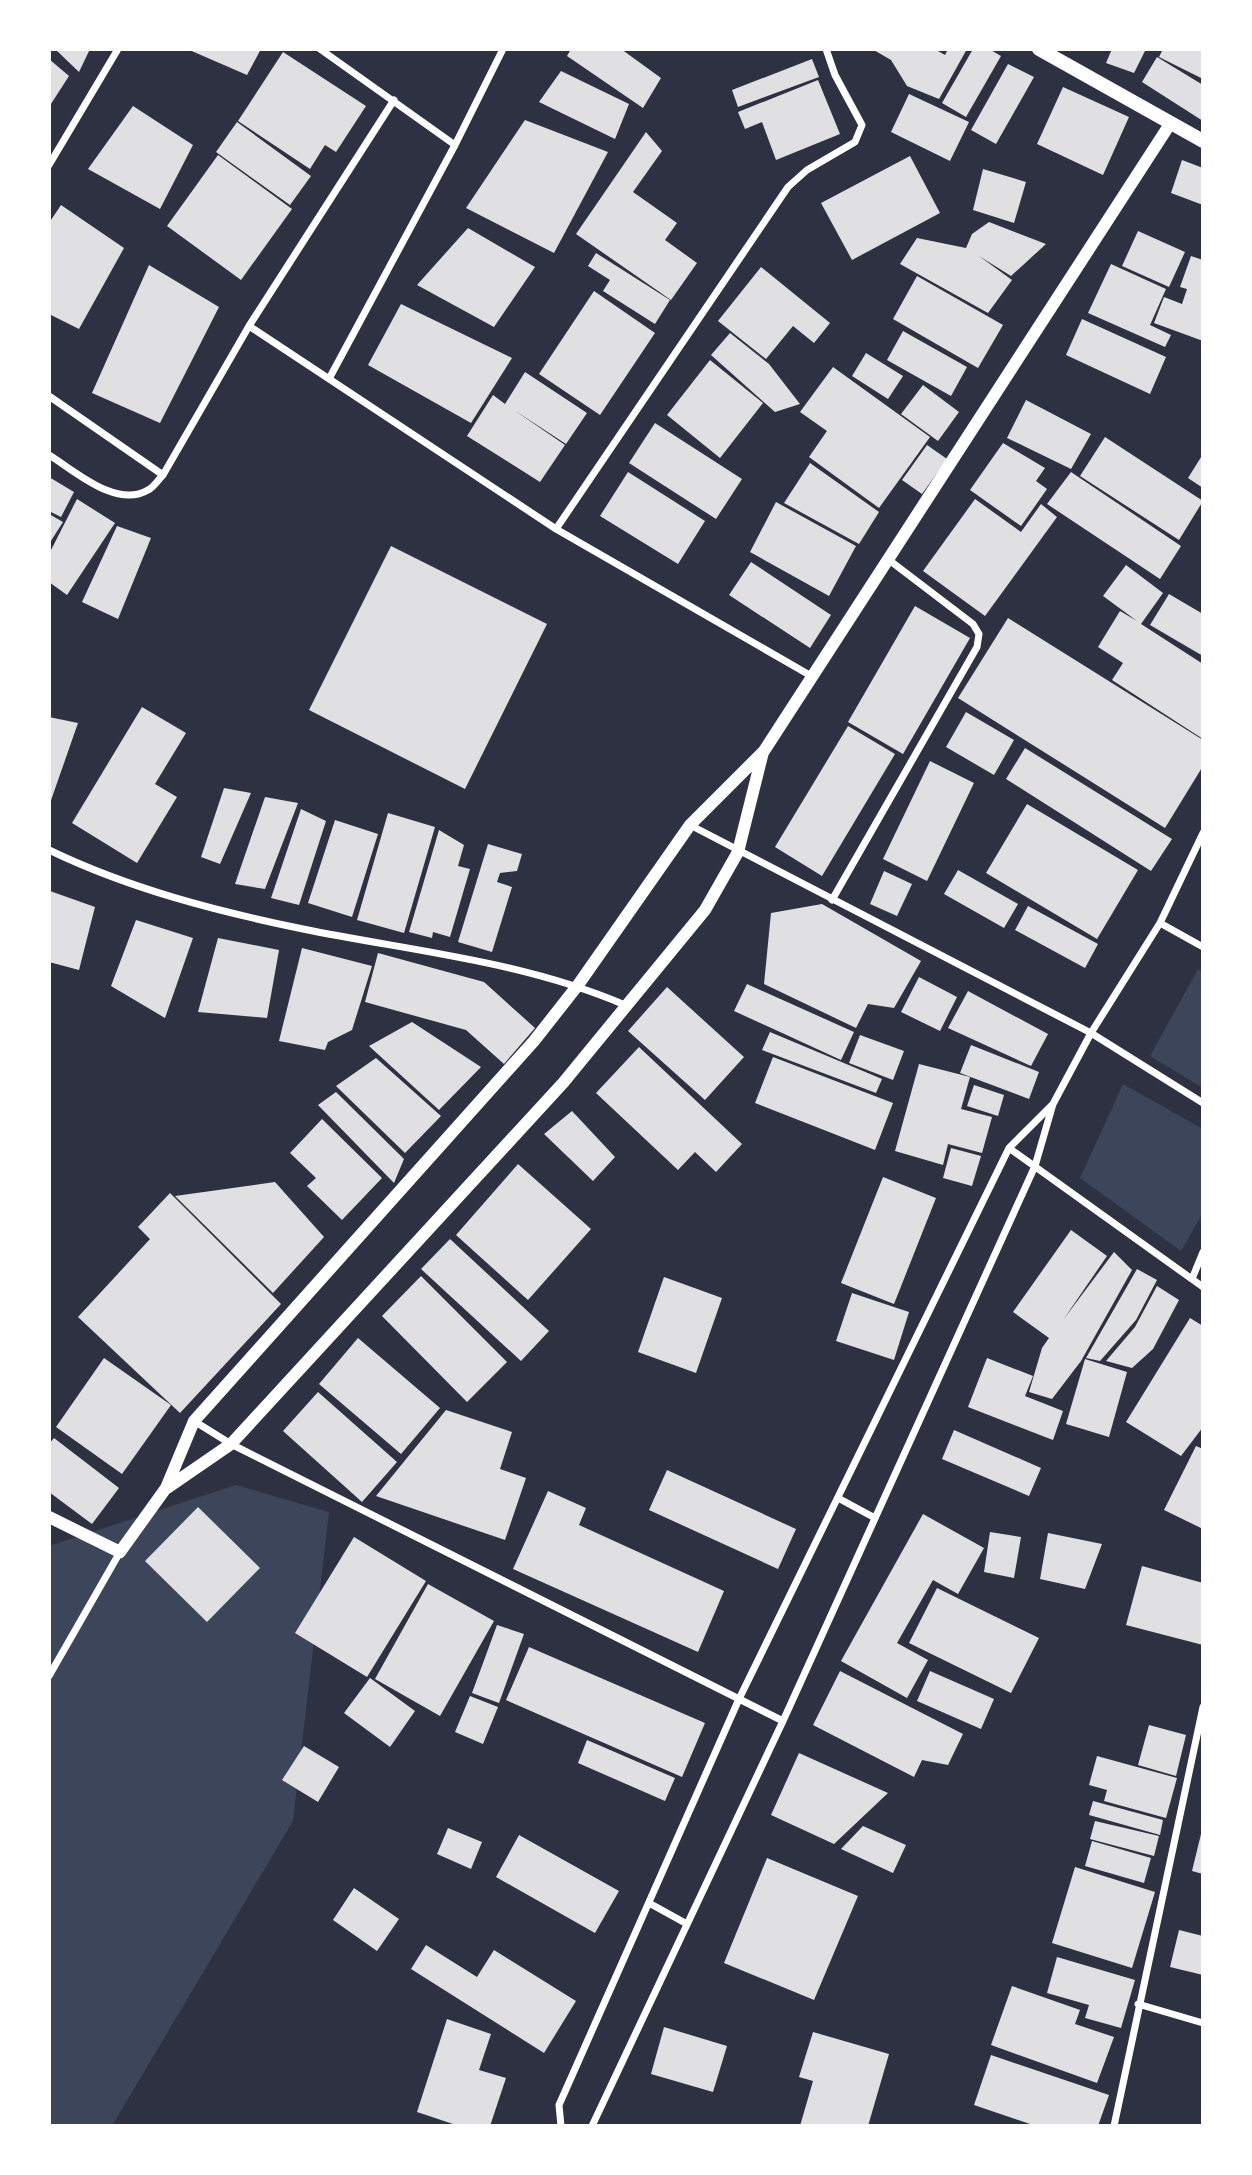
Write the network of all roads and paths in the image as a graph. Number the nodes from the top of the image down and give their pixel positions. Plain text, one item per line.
1 (118, 49) edge
2 (320, 49) edge
3 (503, 49) edge
4 (826, 49) edge
5 (1039, 49) edge
6 (394, 100) junction
7 (1170, 124) junction
8 (1203, 141) edge
9 (455, 145) junction
10 (49, 165) edge
11 (249, 326) junction
12 (330, 377) junction
13 (49, 396) edge
14 (49, 455) edge
15 (163, 475) junction
16 (556, 529) junction
17 (890, 560) junction
18 (814, 677) junction
19 (764, 751) junction
20 (690, 825) junction
21 (1203, 833) edge
22 (49, 850) edge
23 (738, 852) junction
24 (832, 900) junction
25 (1160, 923) junction
26 (1203, 947) edge
27 (578, 985) junction
28 (625, 1005) junction
29 (1091, 1033) junction
30 (1203, 1103) edge
31 (1053, 1104) junction
32 (1009, 1148) junction
33 (1035, 1166) junction
34 (1203, 1252) edge
35 (1192, 1279) junction
36 (1203, 1287) edge
37 (194, 1421) junction
38 (231, 1444) junction
39 (166, 1488) junction
40 (838, 1498) junction
41 (49, 1517) edge
42 (875, 1518) junction
43 (120, 1552) junction
44 (49, 1676) edge
45 (739, 1699) junction
46 (1203, 1707) edge
47 (783, 1721) junction
48 (649, 1903) junction
49 (687, 1924) junction
50 (1138, 2004) junction
51 (1203, 2024) edge
52 (594, 2124) edge
53 (561, 2126) edge
54 (1114, 2126) edge

1 - 10 street
2 - 6 street
3 - 9 street
4 - 16 street
5 - 7 main road
6 - 9 street
6 - 11 street
7 - 8 main road
7 - 17 street
9 - 12 street
11 - 12 street
11 - 15 street
12 - 16 street
13 - 15 street
14 - 15 street
16 - 18 street
17 - 18 street
17 - 24 street
18 - 19 street
19 - 20 street
19 - 23 street
20 - 23 street
20 - 27 street
21 - 25 street
22 - 27 street
23 - 24 street
23 - 28 street
24 - 29 street
25 - 26 street
25 - 29 street
27 - 28 street
27 - 37 street
28 - 38 street
29 - 30 street
29 - 31 street
31 - 32 street
31 - 33 street
32 - 33 street
32 - 40 street
33 - 35 street
33 - 42 street
34 - 35 street
35 - 36 street
37 - 38 street
37 - 39 street
38 - 39 street
38 - 45 street
39 - 43 street
40 - 42 street
40 - 45 street
41 - 43 street
42 - 47 street
43 - 44 street
45 - 47 street
45 - 48 street
46 - 50 street
47 - 49 street
48 - 49 street
48 - 53 street
49 - 52 street
50 - 51 street
50 - 54 street

